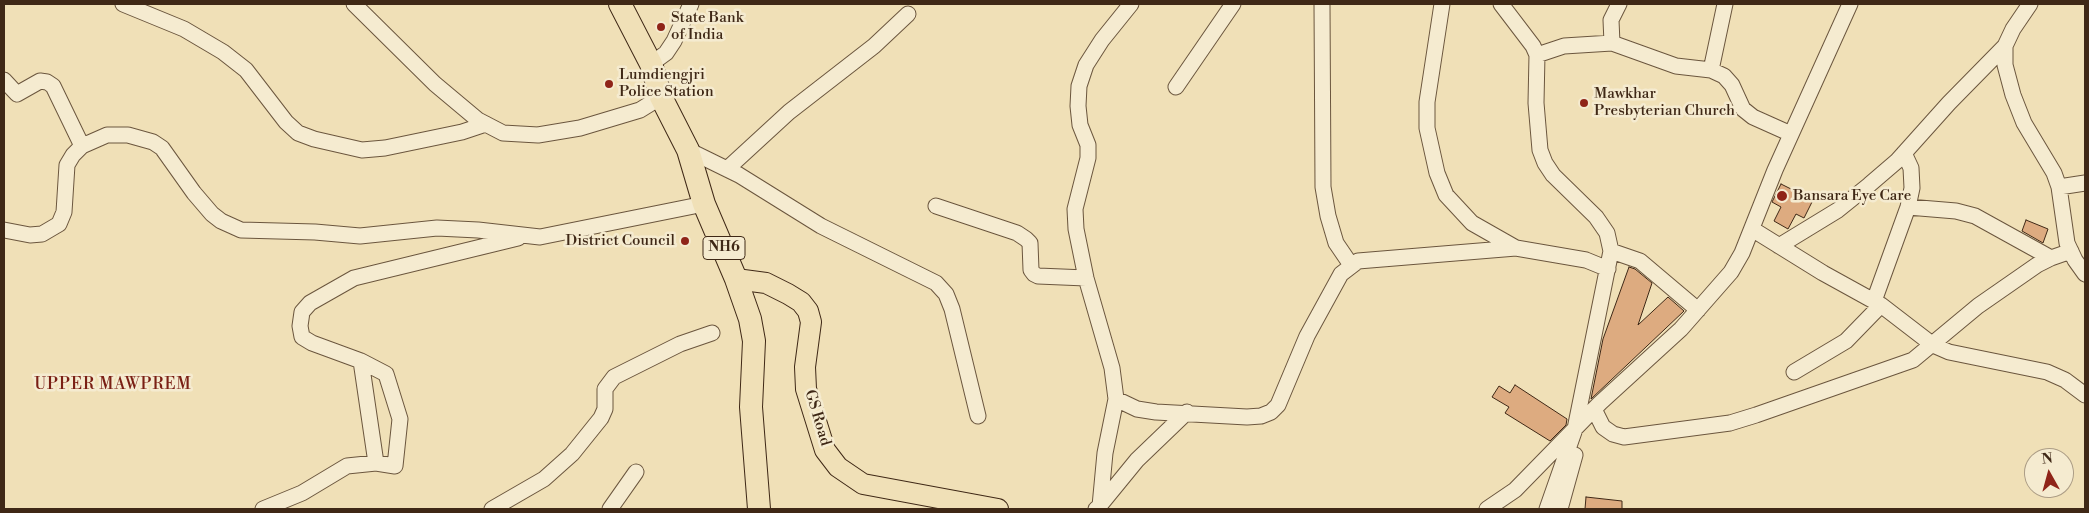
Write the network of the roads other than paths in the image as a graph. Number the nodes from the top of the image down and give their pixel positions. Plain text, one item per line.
1 (123, 4) edge
2 (354, 4) edge
3 (620, 4) edge
4 (691, 4) edge
5 (1131, 4) edge
6 (1234, 4) edge
7 (1322, 4) edge
8 (1442, 4) edge
9 (1501, 4) edge
10 (1619, 4) edge
11 (1725, 4) edge
12 (1850, 4) edge
13 (2017, 4) edge
14 (2030, 4) edge
15 (908, 14) dead end
16 (2013, 29) junction
17 (1612, 43) junction
18 (2005, 46) junction
19 (1537, 55) junction
20 (651, 64) junction
21 (1710, 70) junction
22 (4, 80) edge
23 (1176, 87) dead end
24 (661, 97) junction
25 (486, 124) junction
26 (1791, 134) junction
27 (82, 146) junction
28 (688, 150) junction
29 (1904, 153) junction
30 (727, 169) junction
31 (2085, 183) edge
32 (2059, 188) junction
33 (704, 204) junction
34 (936, 206) dead end
35 (1908, 207) junction
36 (1752, 229) junction
37 (4, 230) edge
38 (526, 236) junction
39 (1779, 246) junction
40 (1516, 248) junction
41 (1611, 251) junction
42 (2071, 251) junction
43 (2051, 258) junction
44 (1351, 265) junction
45 (1608, 269) junction
46 (2085, 274) edge
47 (1086, 278) junction
48 (736, 279) junction
49 (1878, 303) junction
50 (1698, 310) junction
51 (712, 333) dead end
52 (1933, 345) junction
53 (361, 361) junction
54 (1794, 372) dead end
55 (2085, 396) edge
56 (1116, 399) junction
57 (1187, 412) junction
58 (1590, 413) junction
59 (978, 416) dead end
60 (1575, 429) junction
61 (376, 463) junction
62 (636, 472) dead end
63 (1098, 507) edge
64 (263, 509) edge
65 (492, 509) edge
66 (610, 509) edge
67 (759, 509) edge
68 (998, 509) edge
69 (1487, 509) edge
70 (1547, 509) edge
71 (1560, 509) edge

1 - 25 street
2 - 25 street
3 - 20 highway, NH6
4 - 20 street
5 - 47 street
6 - 23 street
7 - 44 street
8 - 40 street
9 - 19 street
10 - 17 street
11 - 21 street
12 - 26 street
13 - 16 street
14 - 16 street
15 - 30 street
16 - 18 street
17 - 19 street
17 - 21 street
18 - 29 street
18 - 32 street
19 - 41 street
20 - 24 highway, NH6
21 - 26 street
22 - 27 street
24 - 25 street
24 - 28 highway, NH6
26 - 36 street
27 - 37 street
27 - 38 street
28 - 30 street
28 - 33 highway, NH6
29 - 35 street
29 - 39 street
30 - 59 street
31 - 32 street
32 - 42 street
33 - 38 street
33 - 48 highway, NH6
34 - 47 street
35 - 43 street
35 - 49 street
36 - 39 street
36 - 50 street
38 - 53 street
39 - 49 street
40 - 44 street
40 - 45 street
41 - 45 street
41 - 50 street
42 - 43 street
42 - 46 street
43 - 52 street
44 - 57 street
45 - 60 street
47 - 56 street
48 - 67 highway, NH6
48 - 68 main road, GS Road
49 - 52 street
49 - 54 street
50 - 58 street
51 - 65 street
52 - 55 street
52 - 58 street
53 - 61 street
53 - 61 street
56 - 57 street
56 - 63 street
57 - 63 street
58 - 60 street
58 - 71 street
60 - 69 street
60 - 70 street
61 - 64 street
62 - 66 street

